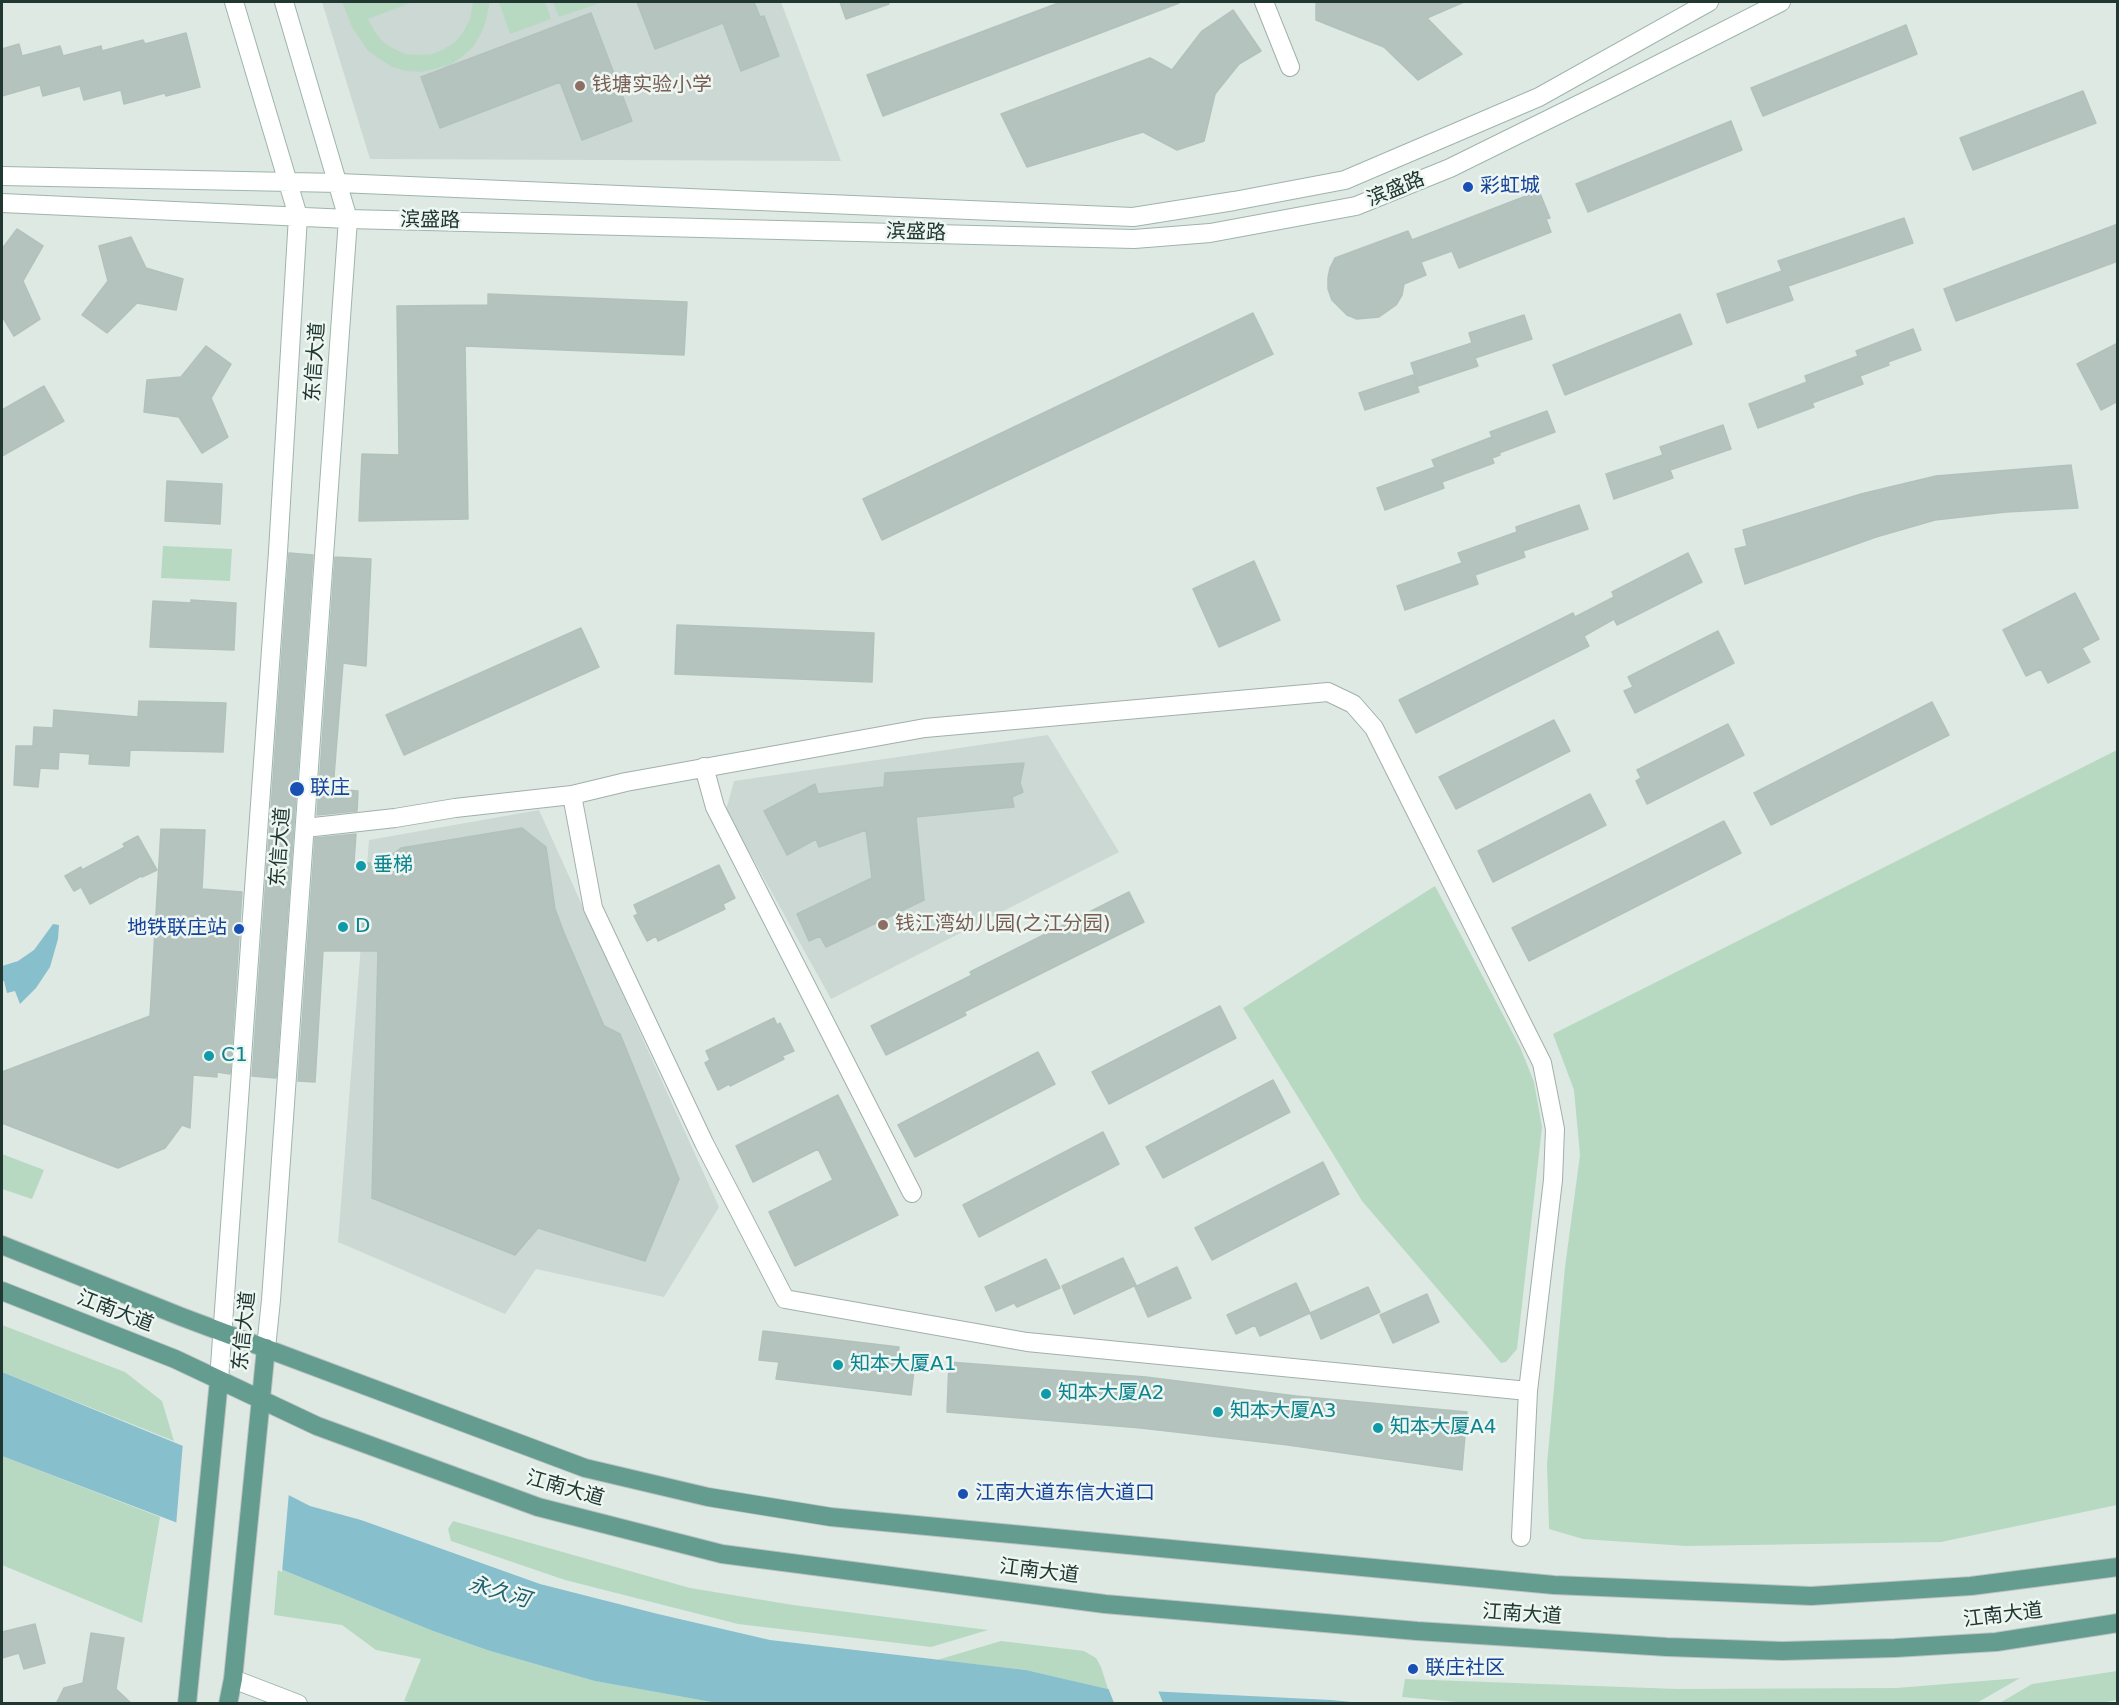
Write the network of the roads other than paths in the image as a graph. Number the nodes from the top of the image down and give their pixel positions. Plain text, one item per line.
1 (234, 2) edge
2 (284, 2) edge
3 (1264, 2) edge
4 (1709, 2) edge
5 (1781, 2) edge
6 (1290, 67) dead end
7 (2, 176) edge
8 (289, 183) junction
9 (339, 183) junction
10 (2, 203) edge
11 (298, 216) junction
12 (348, 219) junction
13 (704, 767) junction
14 (572, 795) junction
15 (305, 828) junction
16 (912, 1193) dead end
17 (2, 1245) edge
18 (2, 1291) edge
19 (223, 1332) junction
20 (266, 1348) junction
21 (219, 1380) junction
22 (1528, 1391) junction
23 (260, 1399) junction
24 (1521, 1537) dead end
25 (2118, 1567) edge
26 (2118, 1623) edge
27 (232, 1679) junction
28 (187, 1704) edge
29 (228, 1704) edge
30 (298, 1704) edge

1 - 8 main road, 东信大道
2 - 9 main road, 东信大道
3 - 6 main road
4 - 9 main road, 滨盛路
5 - 12 main road, 滨盛路
7 - 8 main road, 滨盛路
8 - 9 main road, 滨盛路
8 - 11 main road, 东信大道
9 - 12 main road, 东信大道
10 - 11 main road, 滨盛路
11 - 12 main road, 滨盛路
11 - 19 main road, 东信大道
12 - 15 main road, 东信大道
13 - 14 main road
13 - 16 main road
13 - 22 main road
14 - 15 main road
14 - 22 main road
15 - 20 main road, 东信大道
17 - 19 main road, 江南大道
18 - 21 main road, 江南大道
19 - 20 main road, 江南大道
19 - 21 main road, 东信大道
20 - 23 main road, 东信大道
20 - 25 main road, 江南大道
21 - 23 main road, 江南大道
21 - 28 main road, 东信大道
22 - 24 main road
23 - 26 main road, 江南大道
23 - 27 main road, 东信大道
27 - 29 main road, 东信大道
27 - 30 main road

